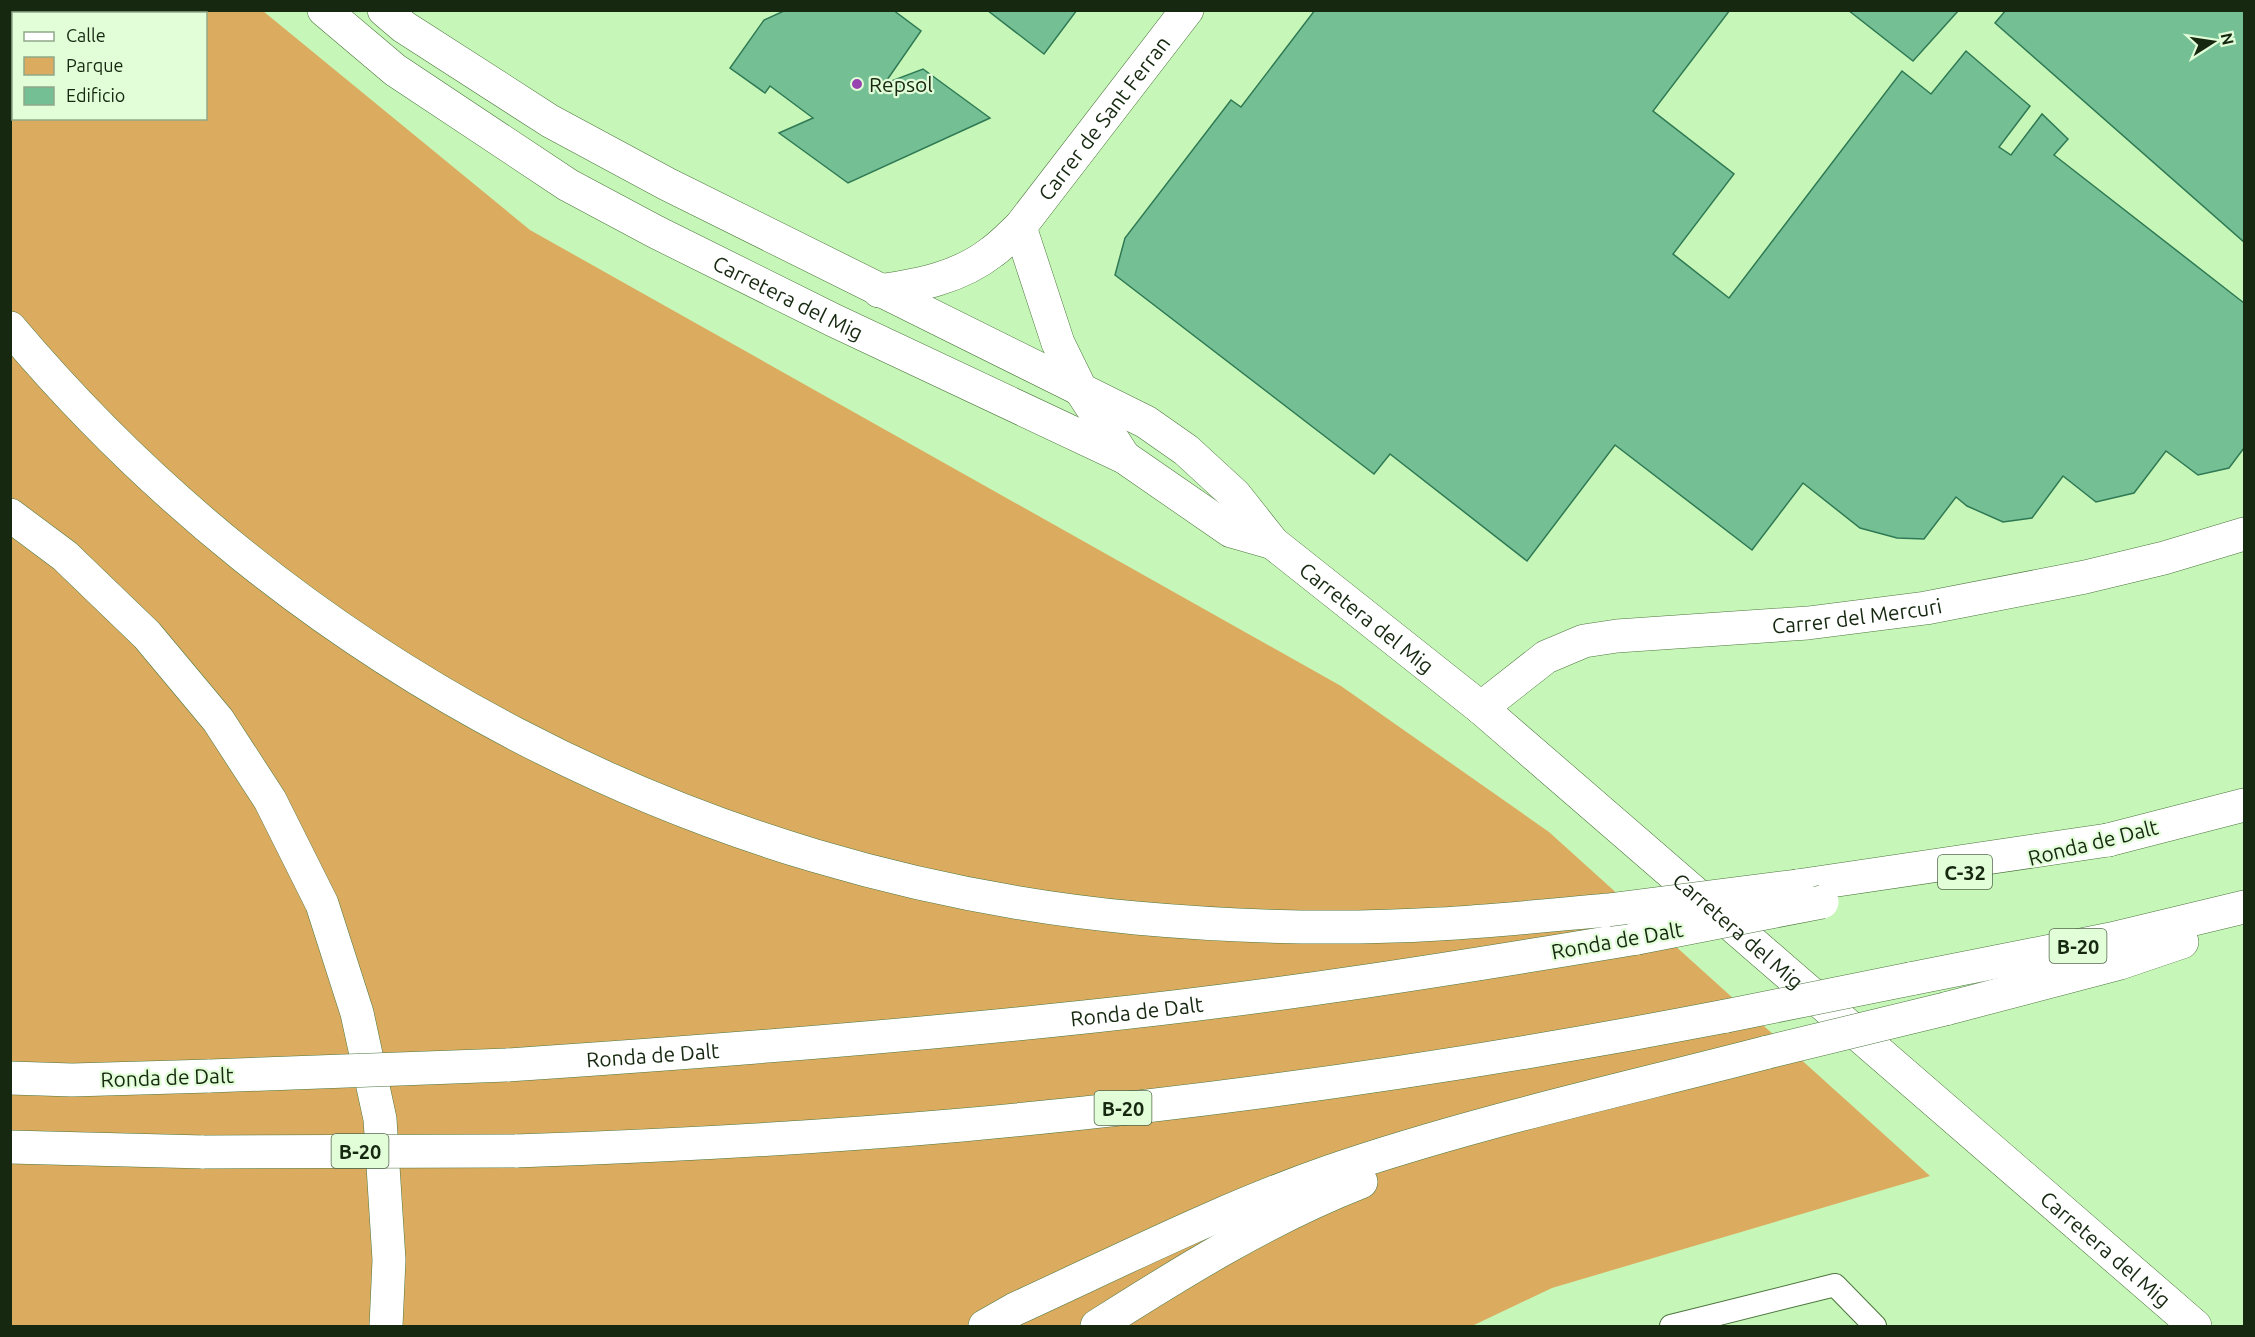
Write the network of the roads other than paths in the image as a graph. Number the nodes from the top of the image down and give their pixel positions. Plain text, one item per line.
1 (324, 10) edge
2 (384, 10) edge
3 (1187, 10) edge
4 (1020, 227) junction
5 (879, 291) junction
6 (10, 328) edge
7 (1082, 392) junction
8 (1124, 457) junction
9 (10, 515) edge
10 (2244, 534) edge
11 (1273, 543) junction
12 (1481, 708) junction
13 (2244, 805) edge
14 (1809, 894) junction
15 (2244, 908) edge
16 (2244, 920) edge
17 (10, 1078) edge
18 (1665, 1079) junction
19 (10, 1148) edge
20 (389, 1260) junction
21 (377, 1326) edge
22 (386, 1326) edge
23 (985, 1326) edge
24 (1097, 1326) edge
25 (1671, 1326) edge
26 (1875, 1326) edge
27 (2195, 1326) edge

1 - 8 main road, Carretera del Mig
2 - 5 main road, Carretera del Mig
3 - 4 main road, Carrer de Sant Ferran
4 - 5 main road, Carrer de Sant Ferran
4 - 7 main road
5 - 7 main road, Carretera del Mig
6 - 14 main road, bridge
7 - 8 main road
7 - 11 main road, Carretera del Mig
8 - 11 main road, Carretera del Mig
9 - 20 main road
10 - 12 main road, Carrer del Mercuri
11 - 12 main road, Carretera del Mig
12 - 27 main road, Carretera del Mig
13 - 14 main road, Ronda de Dalt / C-32
14 - 17 main road, Ronda de Dalt / C-32, bridge
15 - 19 main road, B-20, bridge
16 - 18 main road, bridge
18 - 23 main road
18 - 24 main road
20 - 21 main road
20 - 22 main road
25 - 26 lane

